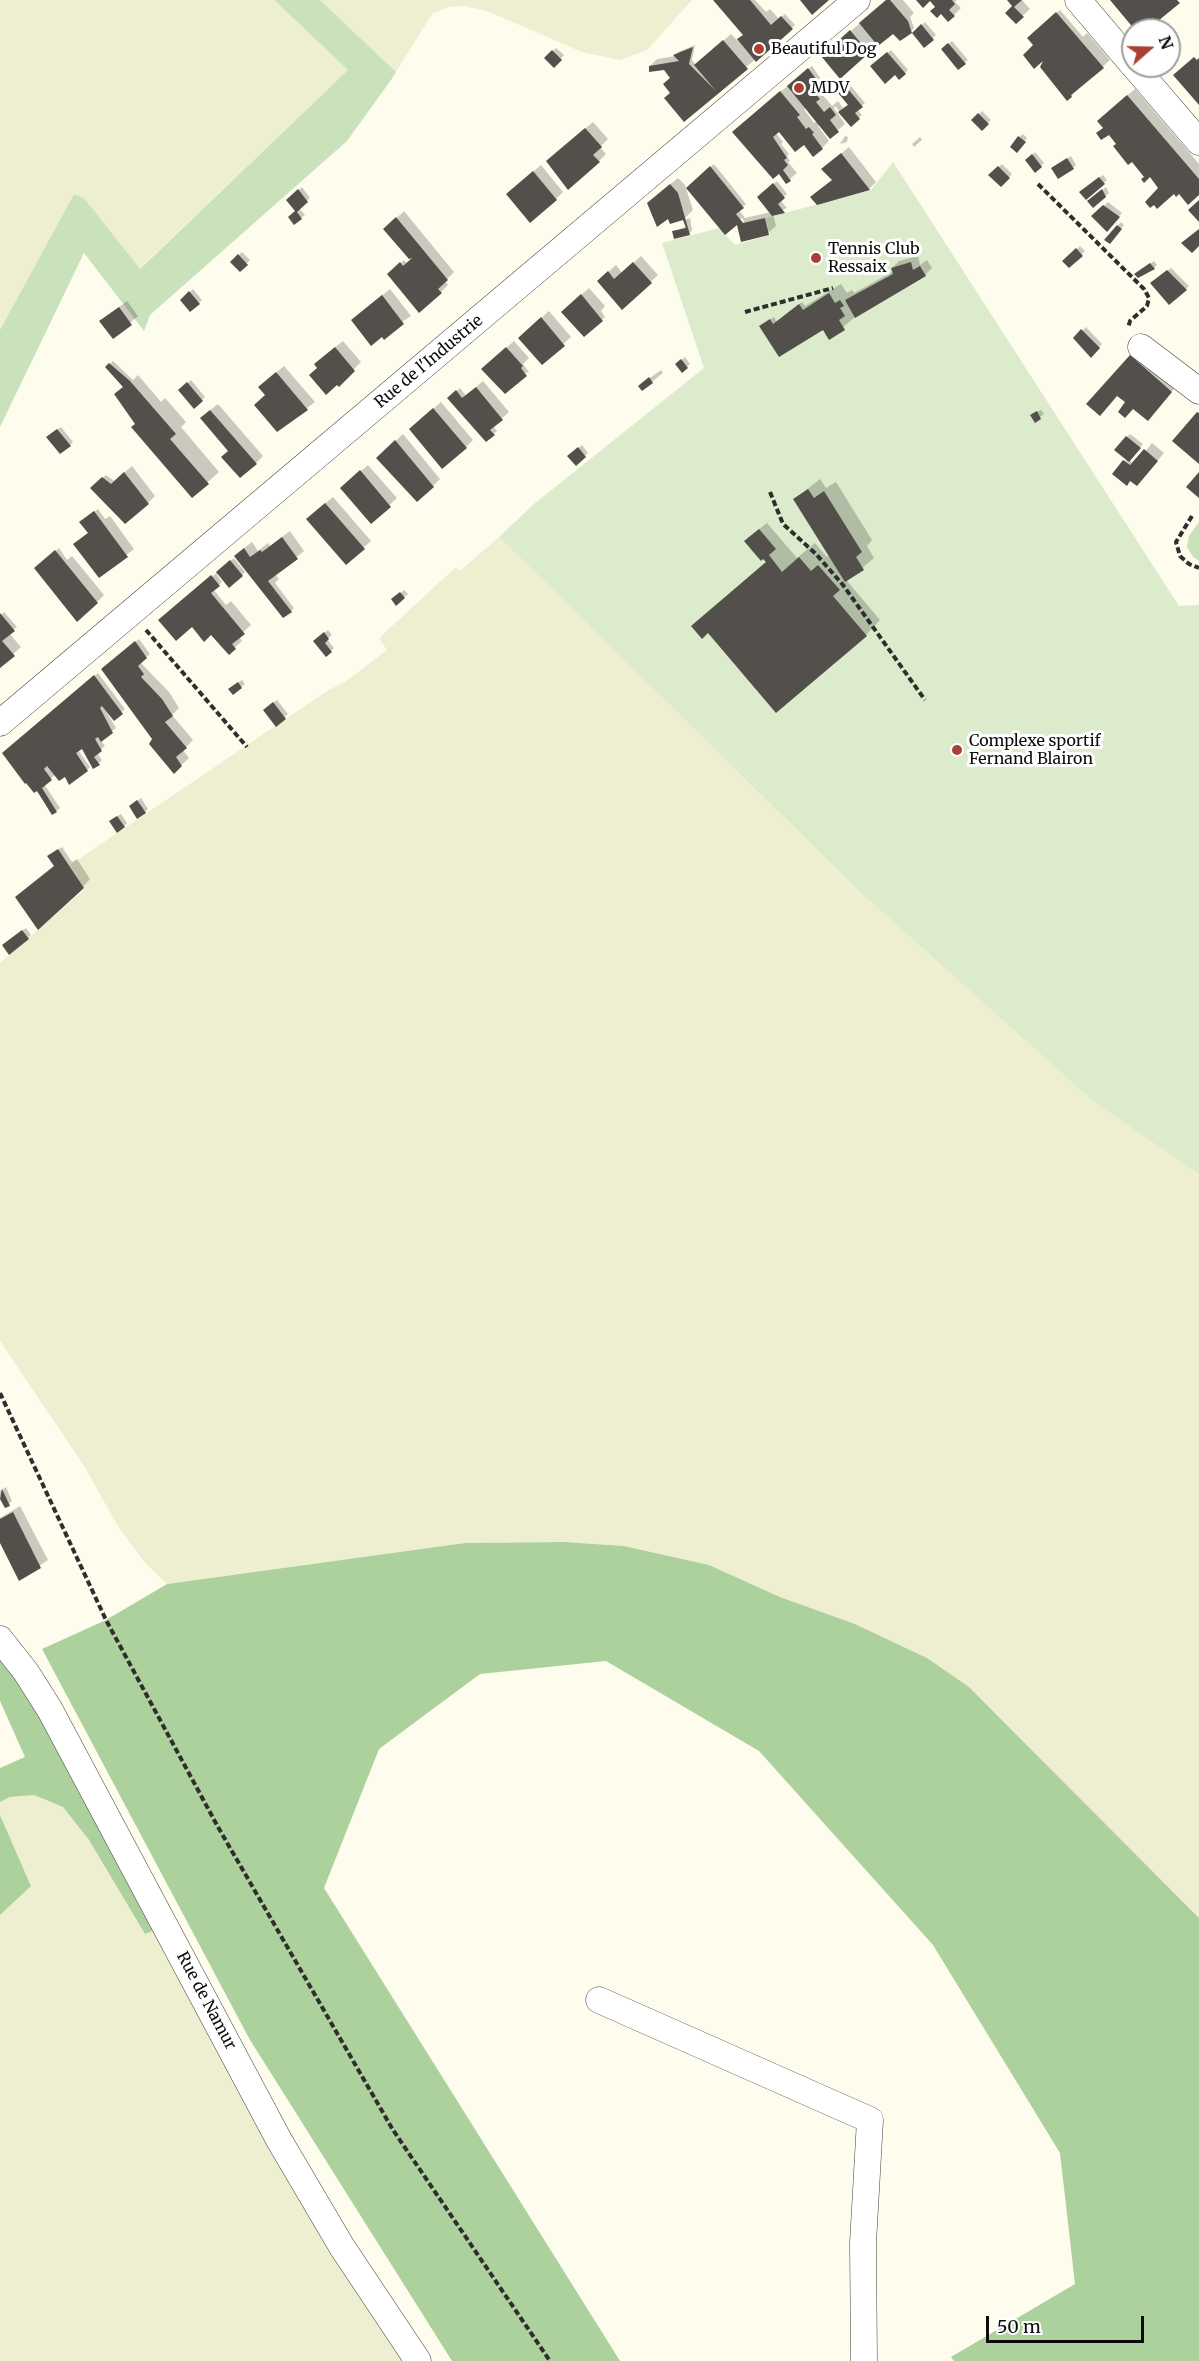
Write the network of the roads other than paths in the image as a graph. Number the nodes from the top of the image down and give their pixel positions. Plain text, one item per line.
1 (857, 0) edge
2 (1078, 0) edge
3 (1121, 50) edge
4 (1145, 78) edge
5 (1199, 142) edge
6 (1141, 347) road end
7 (1198, 389) edge
8 (0, 723) edge
9 (0, 1639) edge
10 (599, 2000) dead end
11 (418, 2361) edge
12 (864, 2361) edge

1 - 8 street, Rue de l'Industrie
2 - 3 street
4 - 5 street
6 - 7 street
9 - 11 street, Rue de Namur
10 - 12 street

